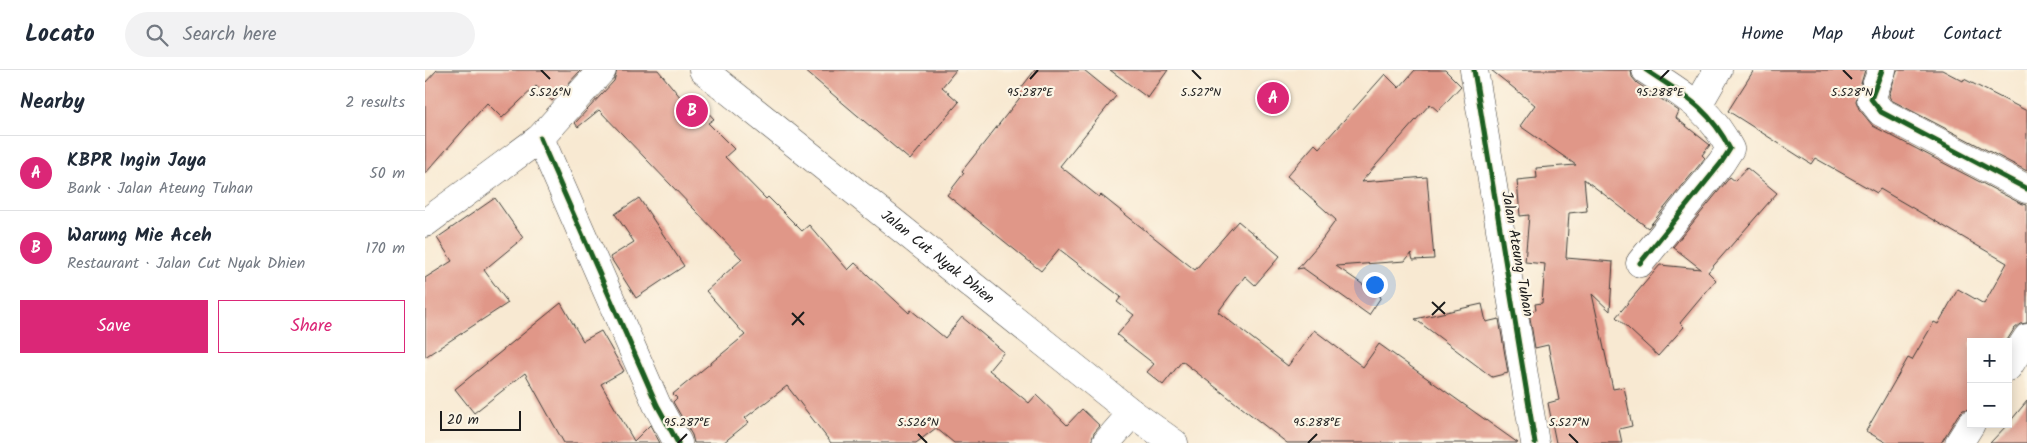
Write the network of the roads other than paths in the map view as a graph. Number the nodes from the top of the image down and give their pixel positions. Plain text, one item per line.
1 (602, 70) edge
2 (703, 70) edge
3 (1474, 70) edge
4 (1646, 70) edge
5 (1718, 70) edge
6 (1882, 70) edge
7 (1698, 105) junction
8 (540, 138) junction
9 (2027, 190) edge
10 (425, 223) edge
11 (1640, 263) dead end
12 (2027, 338) edge
13 (2012, 361) edge
14 (1132, 413) junction
15 (1968, 428) edge
16 (679, 443) edge
17 (1107, 443) edge
18 (1175, 443) edge
19 (1535, 443) edge
20 (1959, 443) edge

1 - 8 main road
2 - 14 main road, Jalan Cut Nyak Dhien
3 - 19 main road, Jalan Ateung Tuhan
4 - 7 main road
5 - 7 main road
6 - 9 main road
7 - 11 main road
8 - 10 main road
8 - 16 main road
12 - 13 main road
14 - 17 main road
14 - 18 main road, Jalan Cut Nyak Dhien
15 - 20 main road

